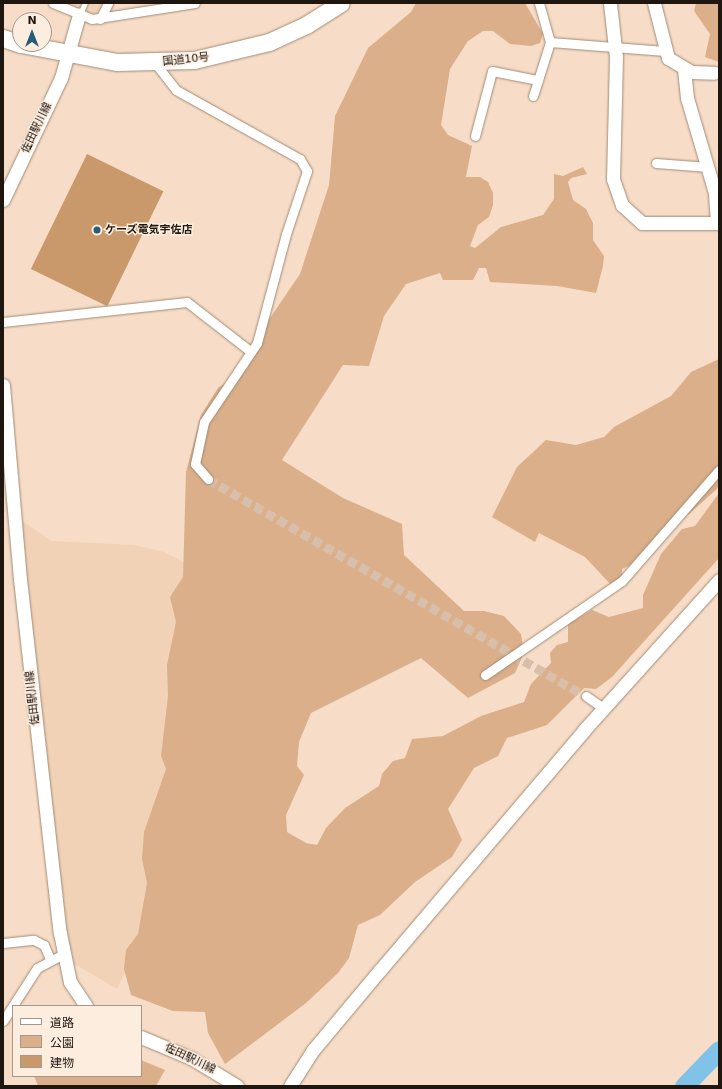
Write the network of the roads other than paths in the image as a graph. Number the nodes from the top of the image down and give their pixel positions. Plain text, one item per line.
1 (53, 3) edge
2 (85, 3) edge
3 (108, 3) edge
4 (195, 3) edge
5 (341, 3) edge
6 (539, 3) edge
7 (610, 3) edge
8 (654, 3) edge
9 (79, 15) junction
10 (100, 19) junction
11 (550, 42) junction
12 (616, 47) junction
13 (52, 51) edge
14 (665, 51) junction
15 (68, 55) junction
16 (155, 63) junction
17 (684, 69) junction
18 (717, 72) edge
19 (538, 80) junction
20 (534, 96) dead end
21 (475, 136) dead end
22 (656, 163) dead end
23 (708, 167) junction
24 (3, 200) edge
25 (3, 322) edge
26 (250, 351) junction
27 (3, 385) edge
28 (719, 470) edge
29 (8, 473) edge
30 (208, 479) tunnel mouth
31 (719, 580) edge
32 (485, 675) dead end
33 (586, 696) tunnel mouth
34 (603, 708) junction
35 (3, 943) edge
36 (63, 954) junction
37 (50, 959) junction
38 (13, 1005) edge
39 (85, 1005) edge
40 (12, 1007) edge
41 (3, 1021) edge
42 (142, 1037) edge
43 (237, 1086) edge
44 (290, 1086) edge

1 - 9 street
2 - 9 lane
3 - 10 street
4 - 10 street
5 - 16 highway, 国道10号
6 - 11 street
7 - 12 street
8 - 14 street
9 - 10 street
9 - 15 street, 佐田駅川線
11 - 12 street
11 - 19 street
12 - 14 street
12 - 23 street
13 - 15 highway, 国道10号
14 - 17 street
15 - 16 highway, 国道10号
15 - 24 street, 佐田駅川線
16 - 26 street
17 - 18 street
17 - 23 street
19 - 20 street
19 - 21 street
22 - 23 street
25 - 26 street
26 - 30 street
27 - 29 street, 佐田駅川線
28 - 32 street
29 - 36 street, 佐田駅川線
31 - 34 street
33 - 34 street
34 - 44 street
35 - 37 street
36 - 37 street
36 - 39 street, 佐田駅川線
37 - 38 street
40 - 41 street
42 - 43 street, 佐田駅川線

